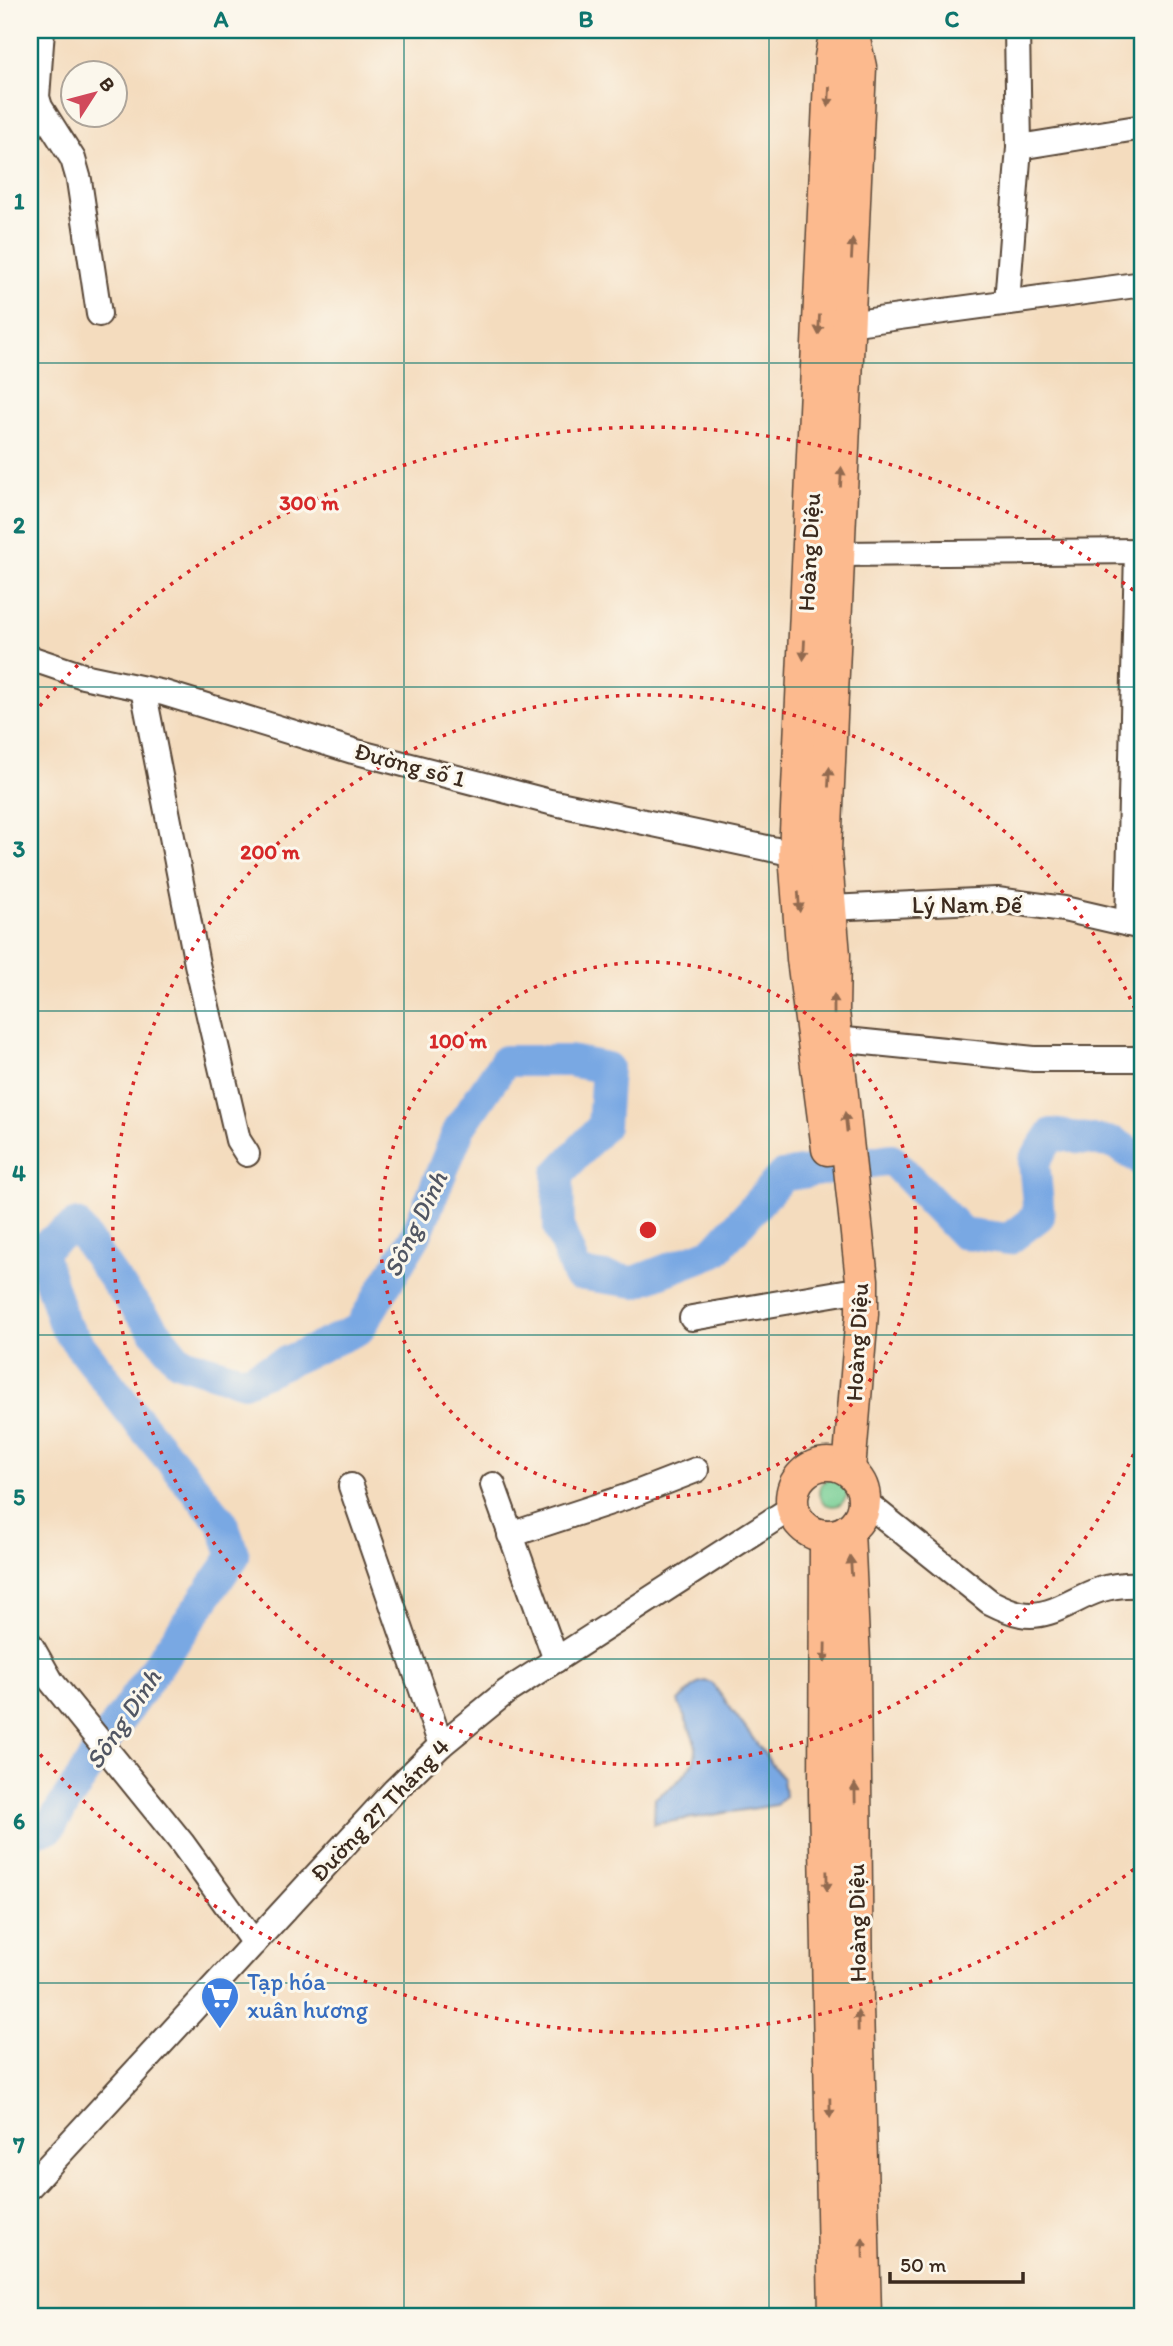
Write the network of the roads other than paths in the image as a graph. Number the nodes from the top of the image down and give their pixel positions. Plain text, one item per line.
1 (42, 30) edge
2 (836, 30) edge
3 (852, 30) edge
4 (1017, 30) edge
5 (1143, 127) edge
6 (1019, 147) junction
7 (1143, 284) edge
8 (1007, 302) junction
9 (99, 314) dead end
10 (848, 324) junction
11 (829, 535) junction
12 (1140, 551) edge
13 (30, 658) edge
14 (143, 689) junction
15 (795, 854) junction
16 (830, 908) junction
17 (1135, 926) edge
18 (836, 1039) junction
19 (1143, 1059) edge
20 (828, 1073) junction
21 (247, 1154) dead end
22 (847, 1215) junction
23 (844, 1292) junction
24 (692, 1318) dead end
25 (838, 1467) junction
26 (696, 1469) dead end
27 (493, 1485) dead end
28 (351, 1486) dead end
29 (864, 1501) junction
30 (793, 1507) junction
31 (837, 1533) junction
32 (510, 1535) junction
33 (1143, 1585) edge
34 (30, 1644) edge
35 (556, 1660) junction
36 (442, 1745) junction
37 (254, 1943) junction
38 (30, 2186) edge
39 (835, 2316) edge
40 (864, 2316) edge

1 - 9 street
2 -> 11 main road, Hoàng Diệu
10 -> 3 main road, Hoàng Diệu
4 - 6 street
5 - 6 street
6 - 8 street
7 - 8 street
8 - 10 street
11 -> 10 main road, Hoàng Diệu
11 - 12 street
11 -> 15 main road, Hoàng Diệu
16 -> 11 main road, Hoàng Diệu
12 - 17 street
13 - 14 street, Đường số 1
14 - 15 street, Đường số 1
14 - 21 street
15 -> 20 main road, Hoàng Diệu
16 - 17 street, Lý Nam Đế
18 -> 16 main road, Hoàng Diệu
18 - 19 street
18 - 20 main road, Hoàng Diệu
20 - 22 main road
22 - 23 main road, Hoàng Diệu
22 - 25 main road, Hoàng Diệu
23 - 24 street
23 - 25 main road, Hoàng Diệu
25 - 29 main road
25 - 30 main road
26 - 32 street
27 - 32 street
28 - 36 street
29 - 31 main road
29 - 33 street
30 - 31 main road
30 - 35 street, Đường 27 Tháng 4
31 -> 39 main road, Hoàng Diệu
40 -> 31 main road, Hoàng Diệu
32 - 35 street
34 - 37 street
35 - 36 street, Đường 27 Tháng 4
36 - 37 street, Đường 27 Tháng 4
37 - 38 street, Đường 27 Tháng 4

